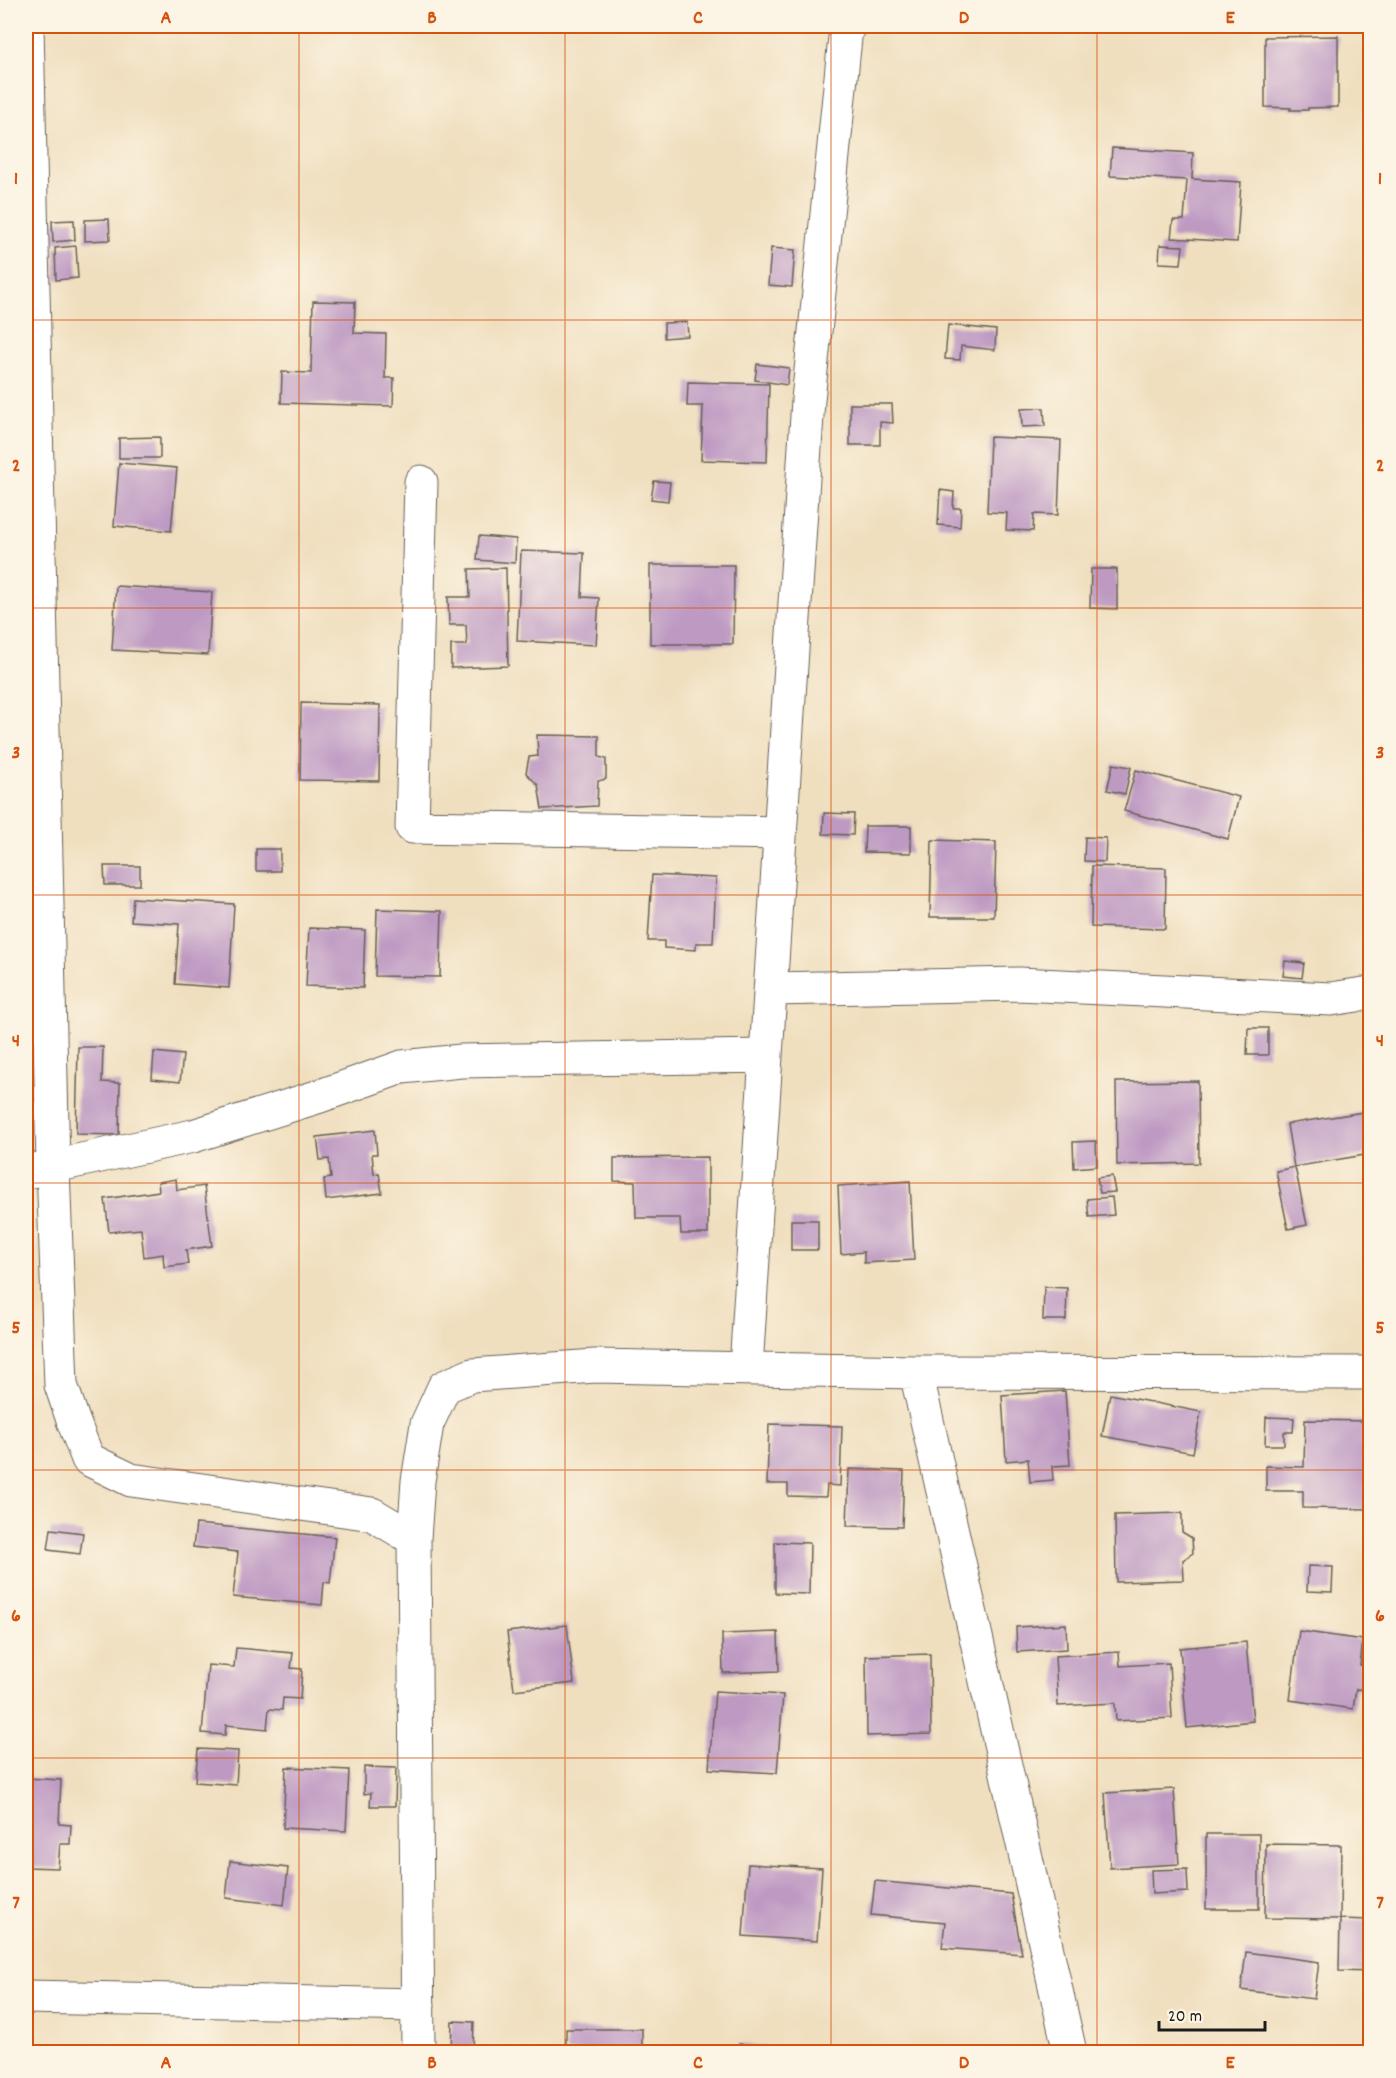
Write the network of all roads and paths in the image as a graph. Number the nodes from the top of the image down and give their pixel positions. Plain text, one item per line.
1 (27, 26) edge
2 (849, 26) edge
3 (422, 482) dead end
4 (780, 833) junction
5 (771, 989) junction
6 (1371, 993) edge
7 (765, 1056) junction
8 (39, 1169) edge
9 (746, 1368) junction
10 (916, 1372) junction
11 (1371, 1373) edge
12 (414, 1539) junction
13 (26, 1997) edge
14 (418, 2005) junction
15 (418, 2052) edge
16 (1070, 2052) edge

1 - 8 street
2 - 4 street
3 - 4 street
4 - 5 street
5 - 6 street
5 - 7 street
7 - 8 street
7 - 9 street
8 - 12 street
9 - 10 street
9 - 12 street
10 - 11 street
10 - 16 street
12 - 14 street
13 - 14 street
14 - 15 street

